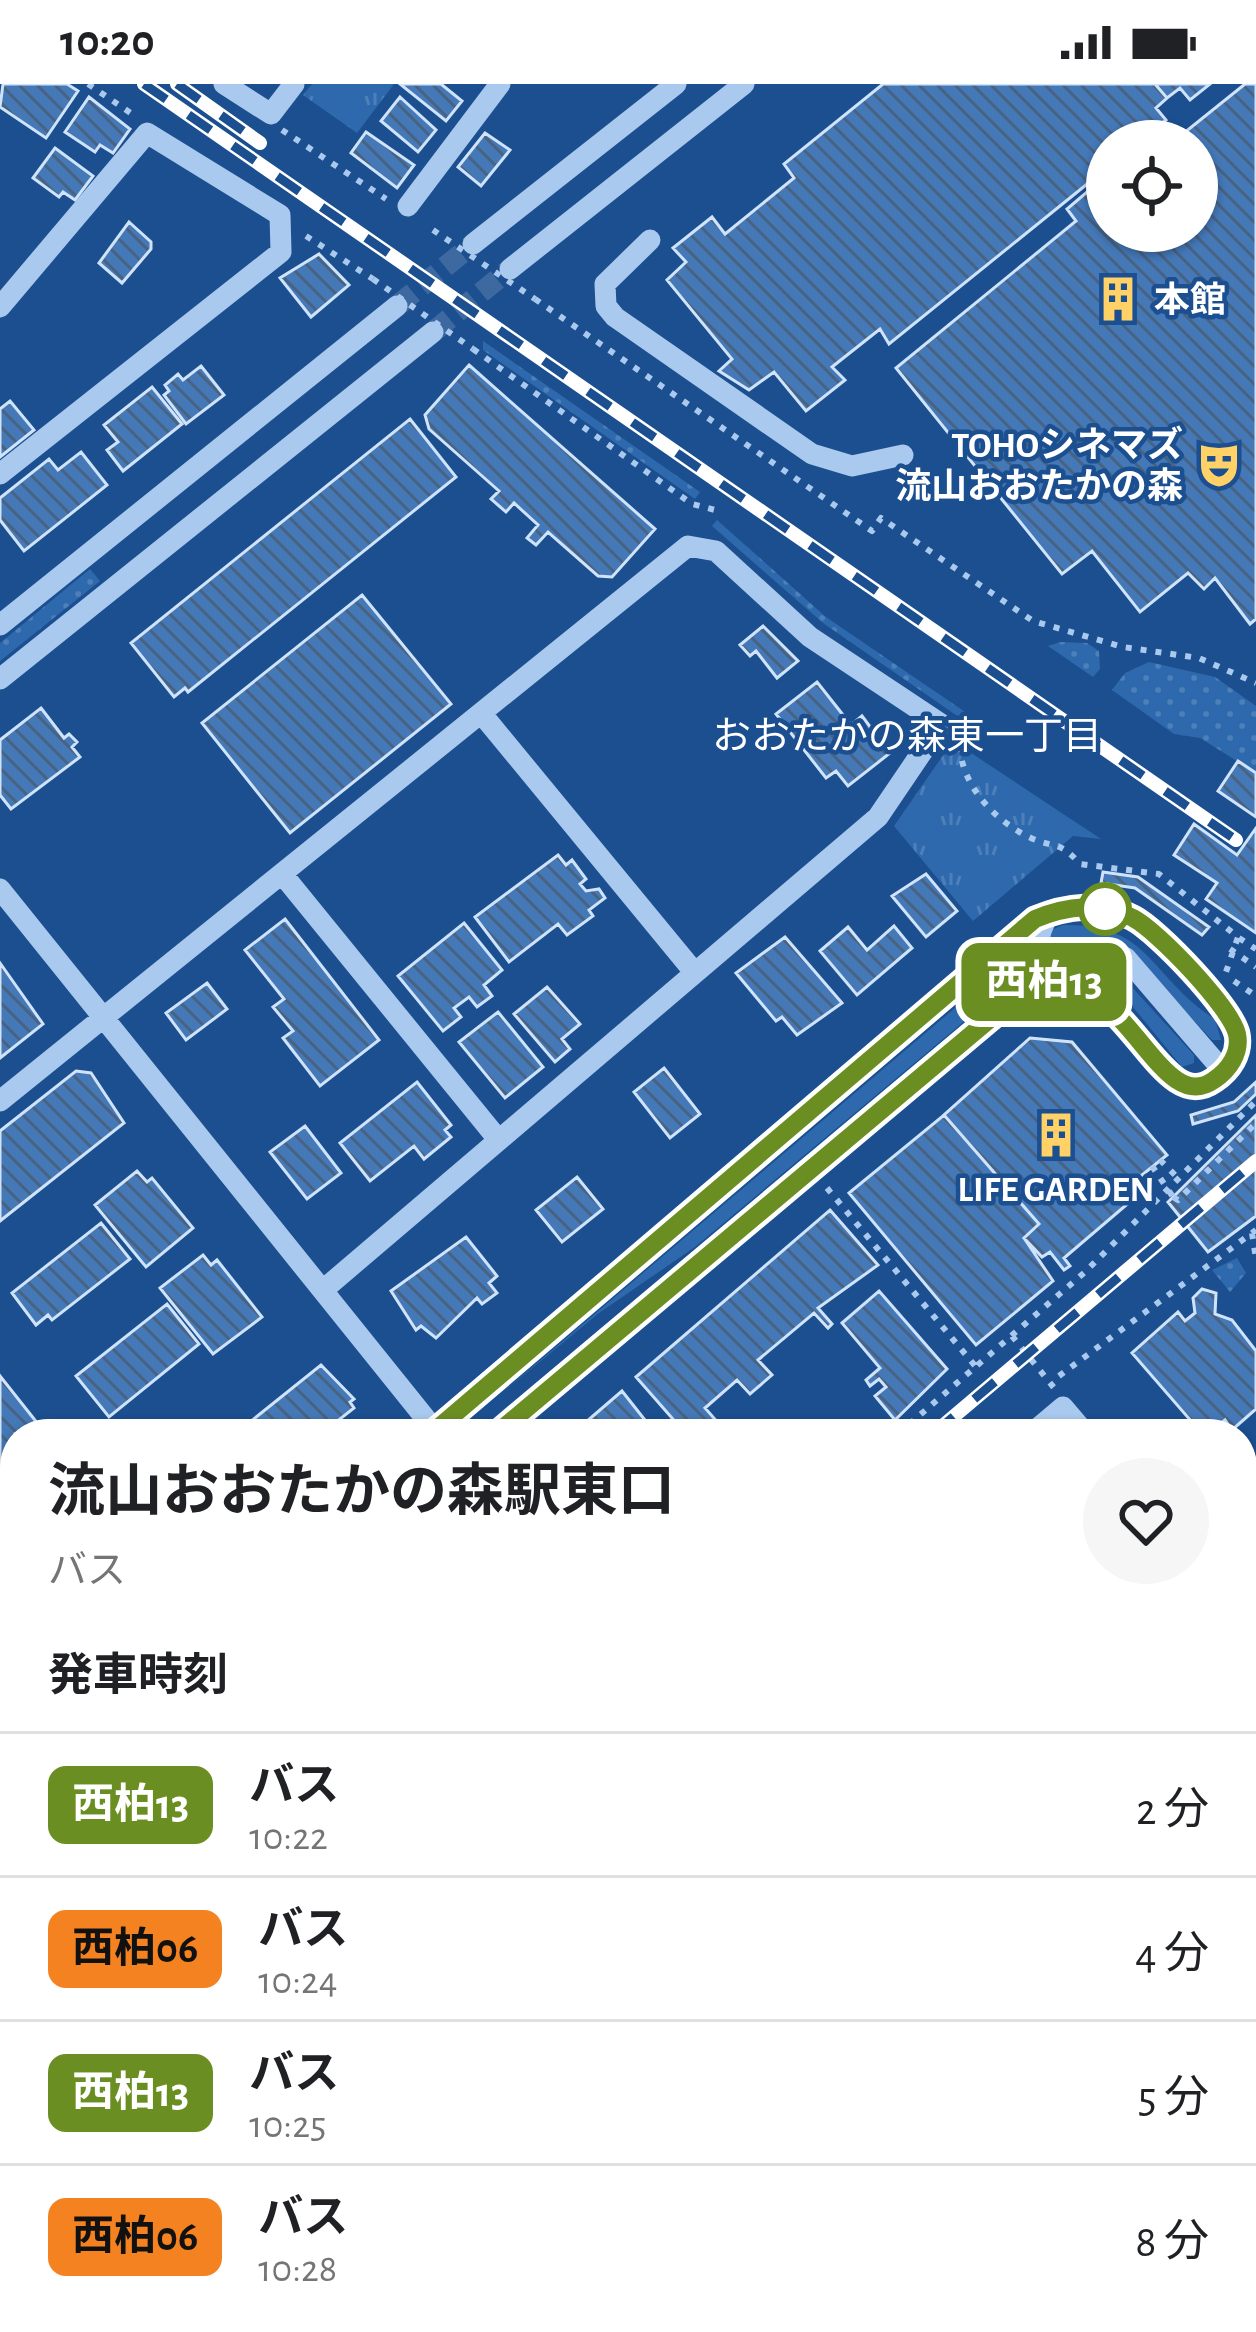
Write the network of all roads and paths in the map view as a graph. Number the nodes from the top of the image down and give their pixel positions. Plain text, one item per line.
1 (88, 84) edge
2 (224, 84) edge
3 (294, 84) edge
4 (500, 84) edge
5 (676, 84) edge
6 (744, 84) edge
7 (271, 114) junction
8 (147, 133) junction
9 (408, 206) joint
10 (433, 230) dead end
11 (284, 234) junction
12 (650, 240) dead end
13 (473, 244) tunnel mouth
14 (510, 269) tunnel mouth
15 (0, 307) edge
16 (397, 307) tunnel mouth
17 (433, 332) tunnel mouth
18 (903, 455) dead end
19 (0, 474) edge
20 (715, 510) dead end
21 (0, 625) edge
22 (0, 679) edge
23 (1256, 683) edge
24 (481, 713) junction
25 (960, 746) dead end
26 (283, 875) junction
27 (0, 889) edge
28 (1050, 913) junction
29 (1238, 937) junction
30 (1230, 949) junction
31 (1256, 949) edge
32 (1256, 967) edge
33 (695, 973) junction
34 (1067, 982) junction
35 (1256, 996) edge
36 (105, 1018) junction
37 (1224, 1072) junction
38 (0, 1101) edge
39 (1256, 1101) edge
40 (1256, 1123) edge
41 (497, 1138) junction
42 (1160, 1160) dead end
43 (1152, 1166) dead end
44 (1178, 1179) junction
45 (827, 1188) dead end
46 (1254, 1232) edge
47 (1256, 1259) edge
48 (323, 1290) junction
49 (1012, 1336) junction
50 (976, 1367) junction
51 (1060, 1376) dead end
52 (1051, 1382) dead end
53 (424, 1419) edge
54 (451, 1419) edge
55 (514, 1419) edge
56 (915, 1419) edge
57 (1049, 1419) edge
58 (1074, 1419) edge

1 - 8 path
2 - 7 street
3 - 7 street
4 - 9 street
5 - 13 street
6 - 14 street
7 - 9 path
8 - 11 street
8 - 15 street
10 - 23 path, bridge
11 - 19 street
11 - 20 path, bridge
12 - 18 street
16 - 21 street
17 - 22 street
24 - 26 street
24 - 33 street
24 - 33 street
25 - 29 path
26 - 36 street
26 - 41 street
27 - 36 street
28 - 34 street
28 - 37 street
28 - 54 street
29 - 30 path
29 - 31 path
30 - 32 path
30 - 35 path
33 - 41 street
34 - 37 street
34 - 37 street
34 - 55 street
36 - 38 street
36 - 48 street
39 - 44 path
40 - 43 path, bridge
41 - 48 street
42 - 44 path
44 - 49 path
45 - 50 path
46 - 47 path
46 - 51 path
48 - 53 street
49 - 50 path
49 - 52 path
50 - 56 path
57 - 58 street

